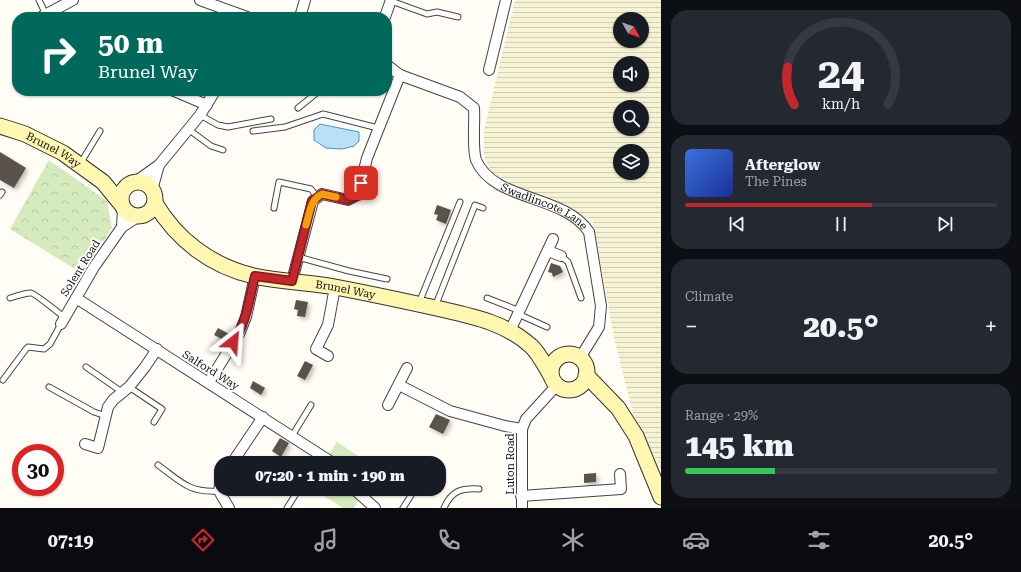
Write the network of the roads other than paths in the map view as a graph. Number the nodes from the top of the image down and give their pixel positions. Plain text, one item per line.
1 (39, 0) edge
2 (73, 0) edge
3 (200, 0) edge
4 (305, 0) edge
5 (391, 0) edge
6 (506, 0) edge
7 (44, 12) edge
8 (52, 12) edge
9 (232, 12) edge
10 (301, 12) edge
11 (386, 12) edge
12 (458, 17) dead end
13 (392, 69) edge
14 (489, 70) dead end
15 (400, 75) junction
16 (392, 94) edge
17 (186, 96) edge
18 (212, 96) edge
19 (313, 96) edge
20 (391, 96) edge
21 (207, 105) junction
22 (298, 108) dead end
23 (200, 115) junction
24 (271, 119) dead end
25 (0, 126) edge
26 (378, 128) junction
27 (188, 129) junction
28 (100, 131) dead end
29 (253, 131) dead end
30 (222, 150) dead end
31 (159, 165) junction
32 (79, 166) junction
33 (103, 182) junction
34 (132, 183) junction
35 (153, 197) junction
36 (317, 197) junction
37 (460, 202) dead end
38 (122, 206) junction
39 (274, 208) dead end
40 (483, 208) dead end
41 (141, 216) junction
42 (166, 222) junction
43 (122, 227) junction
44 (553, 239) dead end
45 (548, 251) junction
46 (561, 256) joint
47 (298, 257) junction
48 (255, 276) junction
49 (387, 279) dead end
50 (292, 281) junction
51 (335, 287) junction
52 (10, 298) dead end
53 (76, 298) junction
54 (487, 298) dead end
55 (581, 298) dead end
56 (418, 304) junction
57 (435, 308) junction
58 (519, 312) junction
59 (62, 320) junction
60 (547, 327) dead end
61 (510, 331) junction
62 (533, 347) junction
63 (157, 349) junction
64 (328, 356) dead end
65 (561, 356) junction
66 (580, 358) junction
67 (86, 367) dead end
68 (407, 368) dead end
69 (586, 375) junction
70 (3, 380) dead end
71 (554, 380) junction
72 (209, 382) junction
73 (399, 385) junction
74 (49, 387) dead end
75 (126, 389) junction
76 (574, 389) junction
77 (605, 396) junction
78 (311, 405) dead end
79 (388, 405) dead end
80 (106, 416) junction
81 (263, 417) junction
82 (154, 422) dead end
83 (522, 428) junction
84 (292, 436) junction
85 (85, 444) dead end
86 (237, 456) edge
87 (315, 456) edge
88 (158, 465) dead end
89 (620, 474) dead end
90 (479, 489) dead end
91 (214, 491) edge
92 (222, 496) edge
93 (295, 496) edge
94 (362, 496) edge
95 (411, 496) edge
96 (521, 496) junction
97 (661, 496) edge
98 (229, 508) edge
99 (287, 508) edge
100 (375, 508) edge
101 (403, 508) edge
102 (444, 508) edge
103 (522, 508) edge

1 - 7 lane
2 - 8 street
3 - 9 street
4 - 10 street
5 - 11 street
5 - 12 lane
6 - 14 street
13 - 15 street
15 - 16 street
15 - 66 street, Swadlincote Lane
17 - 21 street
18 - 21 street
19 - 22 lane
20 - 26 street
21 - 23 street
23 - 24 lane
23 - 27 street
25 - 32 street, Brunel Way
26 - 29 lane
26 - 36 street
27 - 30 lane
27 - 31 street
28 - 32 lane
31 - 34 street
31 - 35 street
32 - 33 street, Brunel Way
33 - 34 street, Brunel Way
33 - 38 street, Brunel Way
34 - 35 street
34 - 38 street
35 - 41 street
35 - 42 street, Brunel Way
36 - 39 lane
36 - 47 street
37 - 56 lane
38 - 41 street
38 - 43 street
40 - 57 lane
41 - 42 street, Brunel Way
41 - 43 street, Solent Road
42 - 48 street, Brunel Way
43 - 53 street, Solent Road
44 - 45 street
45 - 46 street
45 - 58 street
46 - 55 lane
47 - 49 lane
47 - 50 street
48 - 50 street, Brunel Way
48 - 72 street
50 - 51 street, Brunel Way
51 - 56 street, Brunel Way
51 - 64 street
52 - 59 lane
53 - 59 street, Solent Road
53 - 63 street, Salford Way
54 - 58 lane
56 - 57 street, Brunel Way
57 - 61 street, Brunel Way
58 - 60 lane
58 - 61 street
59 - 70 lane
61 - 62 street, Brunel Way
62 - 65 street, Brunel Way
62 - 71 street, Brunel Way
63 - 72 street, Salford Way
63 - 75 street
65 - 66 street
65 - 71 street
66 - 69 street
67 - 75 lane
68 - 73 street
69 - 76 street
69 - 77 street
71 - 76 street
71 - 83 street, Luton Road
72 - 81 street, Salford Way
73 - 79 street
73 - 83 street
74 - 80 lane
75 - 80 street
75 - 82 lane
76 - 77 street
77 - 97 street
78 - 84 lane
80 - 85 street
81 - 84 street, Salford Way
81 - 86 street
83 - 96 street, Luton Road
84 - 87 street, Salford Way
88 - 91 lane
89 - 96 street
90 - 102 lane
92 - 98 street
93 - 99 lane
94 - 100 street
95 - 101 lane
96 - 103 street, Luton Road

